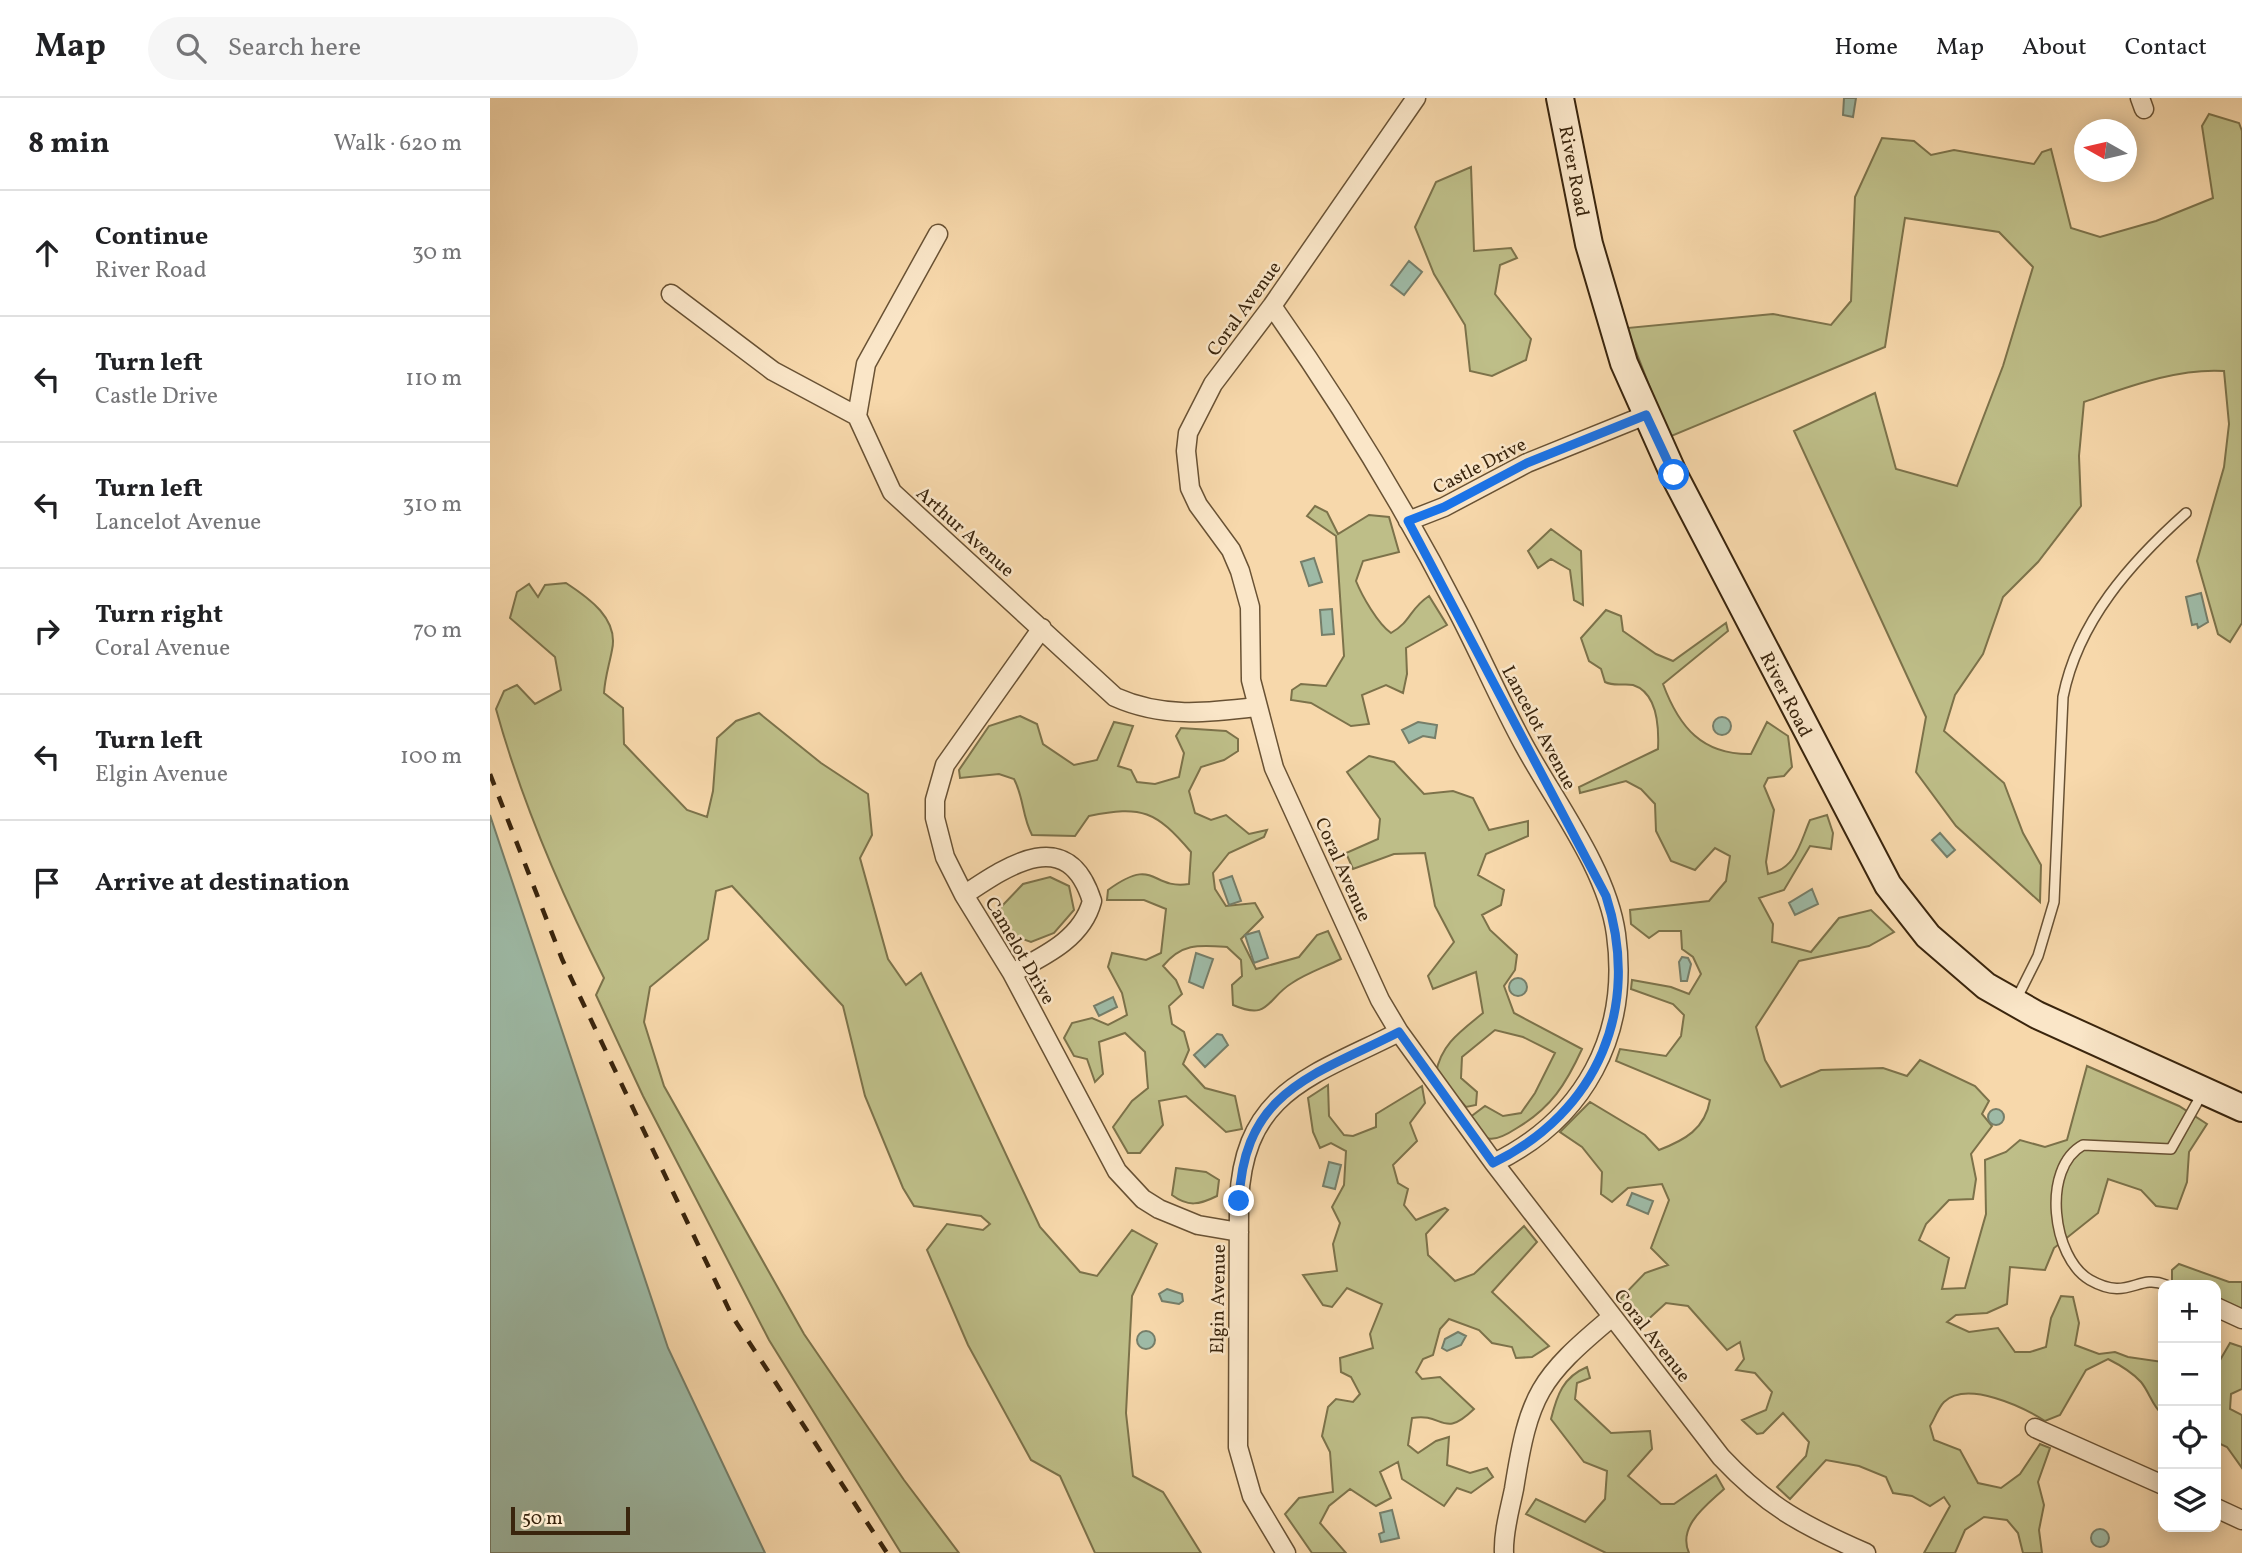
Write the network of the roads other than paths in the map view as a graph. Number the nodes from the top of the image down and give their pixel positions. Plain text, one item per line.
1 (1416, 98) edge
2 (1560, 98) edge
3 (937, 234) dead end
4 (671, 294) dead end
5 (1272, 306) junction
6 (1646, 415) junction
7 (857, 416) junction
8 (2186, 513) dead end
9 (1408, 521) junction
10 (1042, 628) junction
11 (1256, 707) junction
12 (964, 895) junction
13 (1012, 973) junction
14 (2014, 1003) junction
15 (1399, 1032) junction
16 (2203, 1091) junction
17 (2242, 1108) edge
18 (1493, 1163) junction
19 (1239, 1232) junction
20 (2158, 1283) edge
21 (2221, 1309) edge
22 (1612, 1317) junction
23 (2242, 1319) edge
24 (2035, 1428) dead end
25 (2158, 1483) edge
26 (2221, 1510) edge
27 (2242, 1520) edge
28 (1286, 1553) edge
29 (1504, 1553) edge
30 (1866, 1553) edge

1 - 5 street, Coral Avenue
2 - 6 street, River Road
3 - 7 street
4 - 7 street
5 - 9 street, Lancelot Avenue
5 - 11 street, Coral Avenue
6 - 9 street, Castle Drive
6 - 14 street, River Road
7 - 10 street, Arthur Avenue
8 - 14 lane
9 - 18 street, Lancelot Avenue
10 - 11 street, Arthur Avenue
10 - 12 street, Camelot Drive
11 - 15 street, Coral Avenue
12 - 13 street, Camelot Drive
12 - 13 street
13 - 19 street, Camelot Drive
14 - 16 street, River Road
15 - 18 street, Coral Avenue
15 - 19 street, Elgin Avenue
16 - 17 street, River Road
16 - 20 lane
18 - 22 street, Coral Avenue
19 - 28 street, Elgin Avenue
21 - 23 street
22 - 29 street
22 - 30 street, Coral Avenue
24 - 25 street
26 - 27 street

